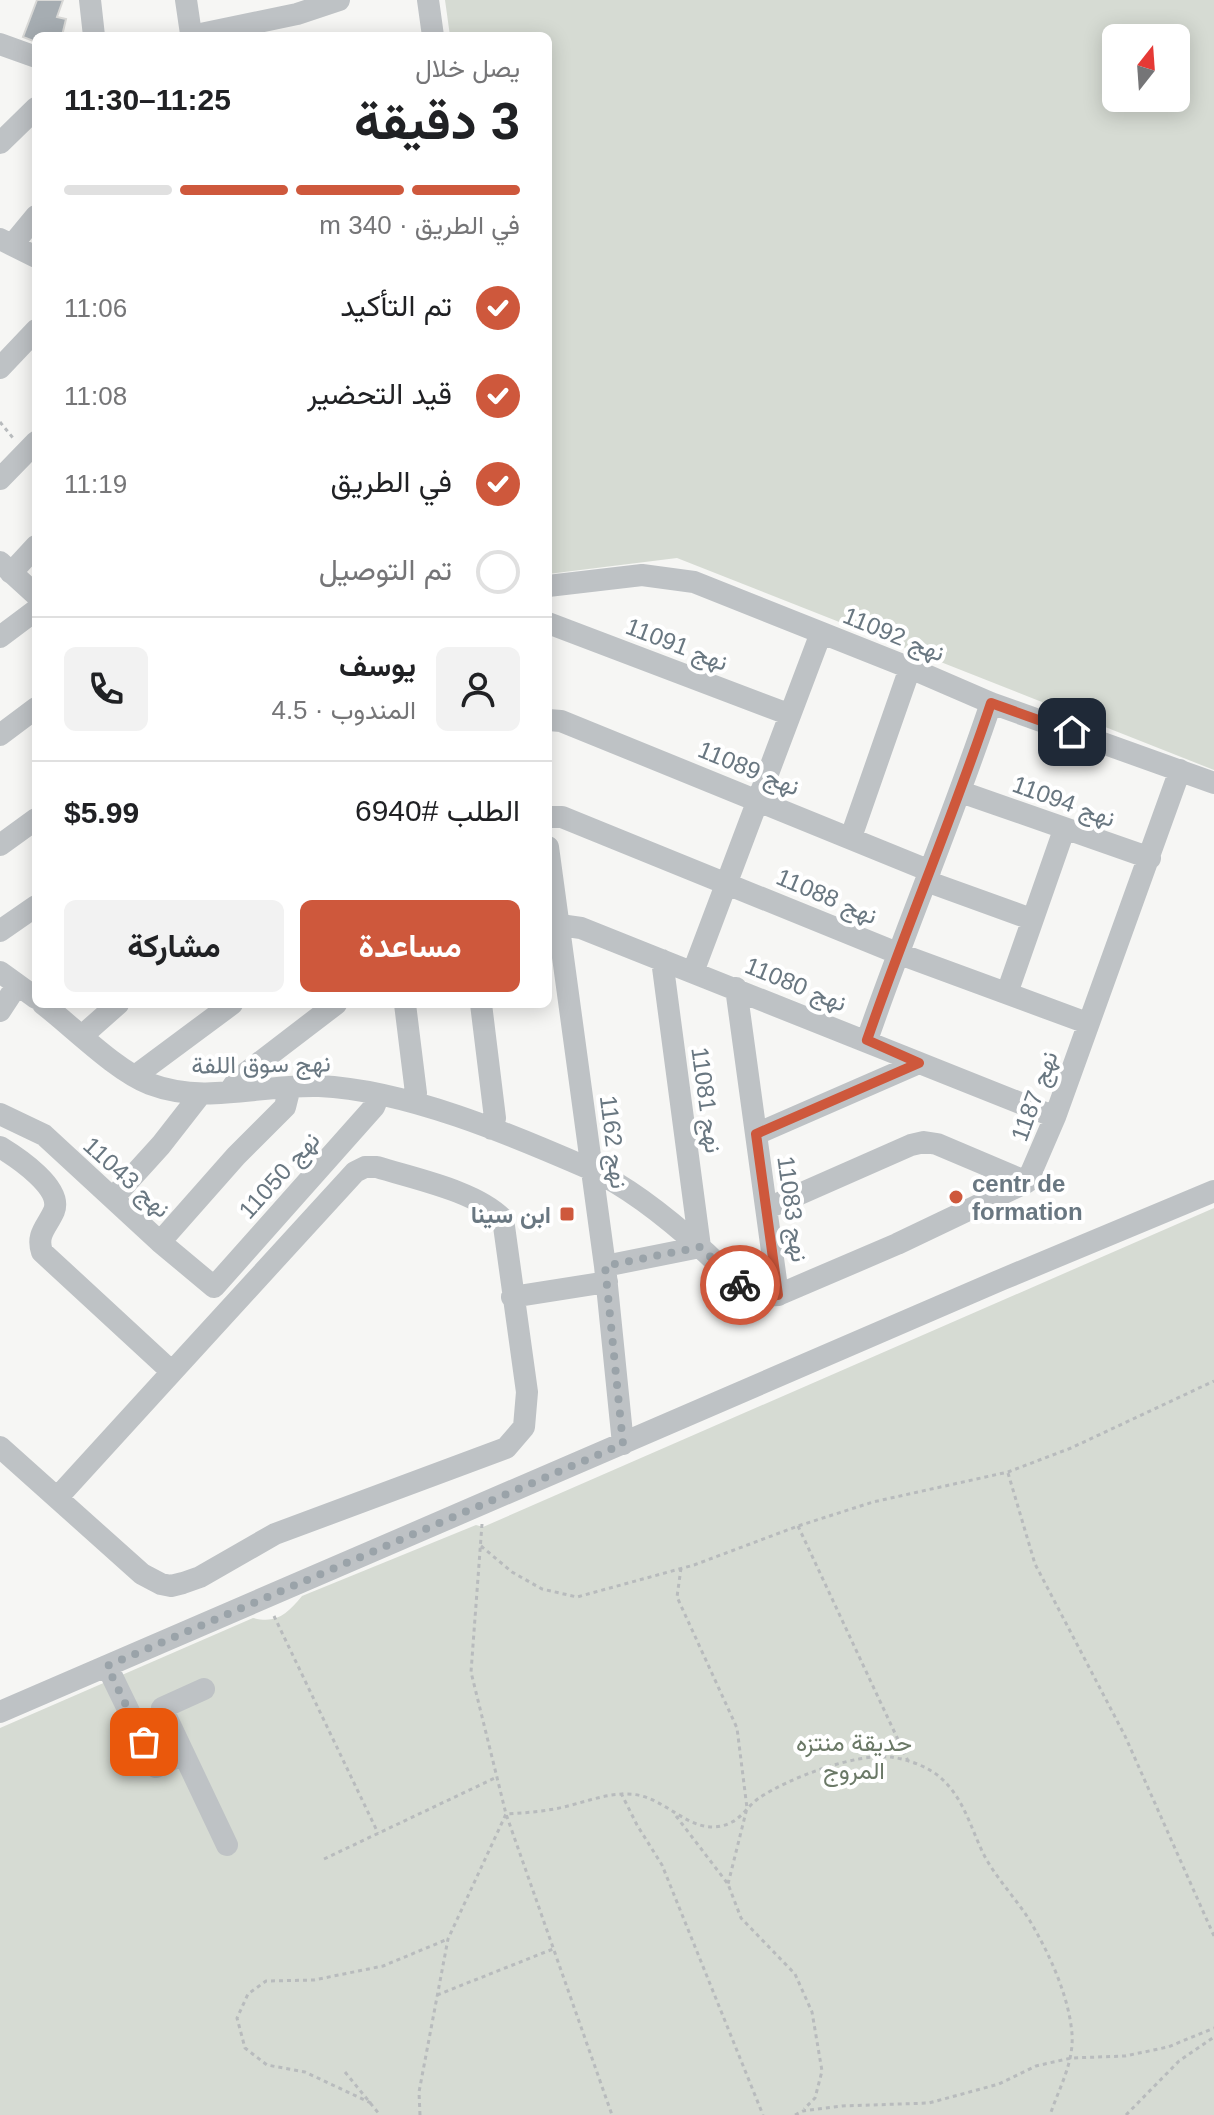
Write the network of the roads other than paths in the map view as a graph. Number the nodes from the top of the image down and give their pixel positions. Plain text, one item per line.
1 (90, 0) edge
2 (186, 0) edge
3 (339, 0) edge
4 (428, 0) edge
5 (296, 7) edge
6 (94, 32) edge
7 (191, 32) edge
8 (202, 32) edge
9 (432, 32) edge
10 (0, 44) edge
11 (32, 56) edge
12 (32, 111) edge
13 (4, 134) edge
14 (32, 219) edge
15 (4, 241) edge
16 (32, 255) edge
17 (32, 334) edge
18 (2, 361) edge
19 (32, 446) edge
20 (0, 479) edge
21 (32, 549) edge
22 (6, 568) edge
23 (552, 586) edge
24 (32, 591) edge
25 (32, 613) edge
26 (552, 625) edge
27 (821, 633) junction
28 (0, 637) edge
29 (910, 668) junction
30 (991, 703) junction
31 (32, 711) edge
32 (788, 714) junction
33 (552, 720) edge
34 (0, 735) edge
35 (1180, 770) junction
36 (1214, 783) edge
37 (961, 792) junction
38 (758, 799) junction
39 (552, 817) edge
40 (32, 822) edge
41 (1064, 830) junction
42 (851, 837) junction
43 (0, 845) edge
44 (1150, 858) junction
45 (552, 873) edge
46 (928, 876) junction
47 (728, 883) junction
48 (32, 909) edge
49 (1031, 919) junction
50 (560, 925) junction
51 (0, 931) edge
52 (897, 953) junction
53 (662, 960) junction
54 (693, 972) junction
55 (736, 988) junction
56 (27, 991) edge
57 (1007, 993) junction
58 (49, 1008) edge
59 (113, 1008) edge
60 (227, 1008) edge
61 (331, 1008) edge
62 (405, 1008) edge
63 (481, 1008) edge
64 (0, 1011) edge
65 (1087, 1023) junction
66 (83, 1035) junction
67 (867, 1040) junction
68 (919, 1063) junction
69 (135, 1076) junction
70 (290, 1087) junction
71 (229, 1092) junction
72 (200, 1095) junction
73 (379, 1095) junction
74 (413, 1102) junction
75 (0, 1114) edge
76 (1055, 1117) junction
77 (492, 1129) junction
78 (756, 1134) junction
79 (0, 1147) edge
80 (590, 1169) junction
81 (1027, 1182) junction
82 (1214, 1191) edge
83 (113, 1198) junction
84 (768, 1208) junction
85 (160, 1242) junction
86 (700, 1247) junction
87 (606, 1274) junction
88 (214, 1287) joint
89 (778, 1295) junction
90 (512, 1297) junction
91 (172, 1372) junction
92 (623, 1444) junction
93 (0, 1447) edge
94 (57, 1498) junction
95 (107, 1666) junction
96 (204, 1689) dead end
97 (0, 1712) edge
98 (183, 1754) junction
99 (227, 1845) dead end

1 - 6 street
2 - 7 street
3 - 5 street
4 - 9 street
5 - 8 street
10 - 11 street
12 - 13 street
14 - 15 street
15 - 16 street
17 - 18 street
19 - 20 street
21 - 22 street
22 - 24 street
23 - 27 street, نهج 11092
25 - 28 street
26 - 32 street, نهج 11091
27 - 29 street, نهج 11092
27 - 32 street
29 - 30 street, نهج 11092
29 - 42 street
30 - 35 street, نهج 11092
30 - 37 street
31 - 34 street
32 - 38 street
33 - 38 street, نهج 11089
35 - 36 street, نهج 11092
35 - 44 street, نهج 1187
37 - 41 street, نهج 11094
37 - 46 street
38 - 42 street, نهج 11089
38 - 47 street
39 - 47 street, نهج 11088
40 - 43 street
41 - 44 street, نهج 11094
41 - 49 street
42 - 46 street, نهج 11089
44 - 65 street, نهج 1187
45 - 50 street, نهج 1162
46 - 49 street, نهج 11089
46 - 52 street
47 - 52 street, نهج 11088
47 - 54 street
48 - 51 street
49 - 57 street
50 - 53 street, نهج 11080
50 - 80 street, نهج 1162
52 - 57 street, نهج 11088
52 - 67 street
53 - 54 street, نهج 11080
53 - 86 street, نهج 11081
54 - 55 street, نهج 11080
55 - 67 street, نهج 11080
55 - 78 street, نهج 11083
56 - 64 street
57 - 65 street, نهج 11088
58 - 66 street, نهج سوق اللفة
59 - 66 street
60 - 69 street
61 - 71 street
62 - 74 street
63 - 77 street
65 - 76 street, نهج 1187
66 - 69 street, نهج سوق اللفة
67 - 68 street, نهج 11080
68 - 76 street, نهج 11080
68 - 78 street
69 - 72 street, نهج سوق اللفة
70 - 71 street, نهج سوق اللفة
70 - 73 street, نهج سوق اللفة
70 - 85 street
71 - 72 street, نهج سوق اللفة
72 - 83 street
73 - 74 street, نهج سوق اللفة
73 - 88 street, نهج 11050
74 - 77 street, نهج سوق اللفة
75 - 83 street, نهج 11043
76 - 81 street, نهج 1187
77 - 80 street, نهج سوق اللفة
78 - 84 street, نهج 11083
79 - 91 street
80 - 86 street
80 - 87 street, نهج 1162
81 - 84 street
81 - 89 street
82 - 92 street
83 - 85 street, نهج 11043
84 - 89 street, نهج 11083
85 - 88 street, نهج 11043
86 - 87 street
86 - 89 street
87 - 90 street
87 - 92 street, نهج 1162
90 - 91 street
90 - 94 street
91 - 94 street
92 - 95 street
93 - 94 street
95 - 97 street
95 - 98 street
96 - 98 street
98 - 99 street

